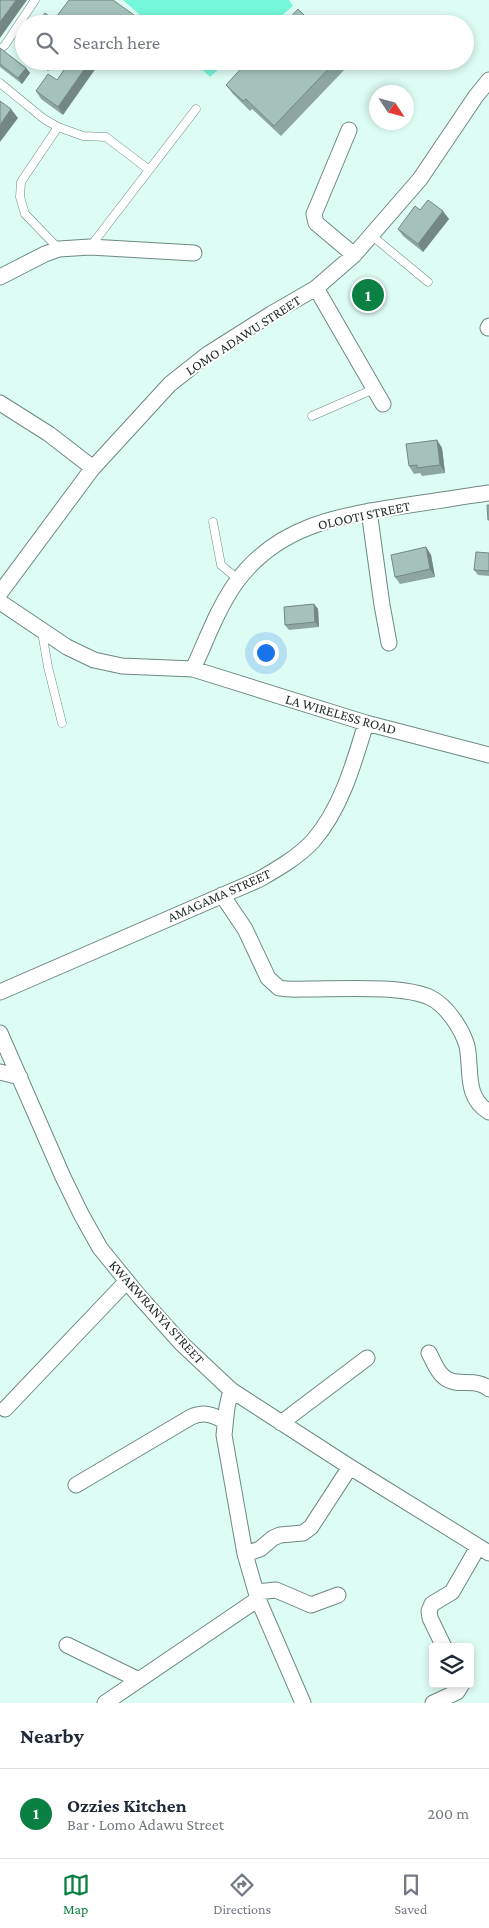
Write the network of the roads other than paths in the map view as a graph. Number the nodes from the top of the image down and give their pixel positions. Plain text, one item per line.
1 (35, 0) edge
2 (25, 15) edge
3 (15, 30) edge
4 (0, 49) edge
5 (489, 80) edge
6 (0, 83) edge
7 (196, 109) dead end
8 (58, 127) junction
9 (349, 130) dead end
10 (148, 168) junction
11 (371, 235) junction
12 (90, 247) junction
13 (59, 249) junction
14 (194, 253) dead end
15 (354, 255) junction
16 (0, 277) edge
17 (428, 282) dead end
18 (316, 288) junction
19 (374, 389) junction
20 (0, 403) edge
21 (383, 404) dead end
22 (312, 416) dead end
23 (94, 468) junction
24 (489, 493) edge
25 (369, 511) junction
26 (213, 522) dead end
27 (238, 580) junction
28 (0, 593) edge
29 (0, 602) edge
30 (42, 630) junction
31 (389, 643) dead end
32 (193, 669) junction
33 (62, 723) dead end
34 (366, 723) junction
35 (489, 755) edge
36 (222, 895) junction
37 (0, 992) edge
38 (0, 1033) edge
39 (0, 1072) edge
40 (20, 1077) junction
41 (489, 1112) edge
42 (127, 1281) junction
43 (429, 1353) dead end
44 (367, 1358) dead end
45 (489, 1389) edge
46 (231, 1390) junction
47 (3, 1411) edge
48 (225, 1421) junction
49 (281, 1423) junction
50 (350, 1467) junction
51 (76, 1485) dead end
52 (484, 1550) edge
53 (245, 1554) junction
54 (338, 1595) dead end
55 (257, 1596) junction
56 (442, 1643) edge
57 (67, 1645) dead end
58 (139, 1680) junction
59 (460, 1688) edge
60 (105, 1703) edge
61 (303, 1703) edge
62 (433, 1703) edge

1 - 2 lane
3 - 4 lane
5 - 11 street, LOMO ADAWU STREET
6 - 8 lane
7 - 10 lane
8 - 10 lane
8 - 13 lane
9 - 15 street
10 - 12 lane
11 - 15 street, LOMO ADAWU STREET
11 - 17 lane
12 - 13 street
12 - 14 street
13 - 16 street
15 - 18 street, LOMO ADAWU STREET
18 - 19 street
18 - 23 street, LOMO ADAWU STREET
19 - 21 street
19 - 22 lane
20 - 23 street
23 - 28 street, LOMO ADAWU STREET
24 - 25 street, OLOOTI STREET
25 - 27 street, OLOOTI STREET
25 - 31 street
26 - 27 lane
27 - 32 street, OLOOTI STREET
29 - 30 street, LA WIRELESS ROAD
30 - 32 street, LA WIRELESS ROAD
30 - 33 lane
32 - 34 street, LA WIRELESS ROAD
34 - 35 street, LA WIRELESS ROAD
34 - 36 street, AMAGAMA STREET
36 - 37 street, AMAGAMA STREET
36 - 41 street
38 - 40 street, KWAKWRANYA STREET
39 - 40 street
40 - 42 street, KWAKWRANYA STREET
42 - 46 street, KWAKWRANYA STREET
42 - 47 street
43 - 45 street
44 - 49 street
46 - 48 street
46 - 49 street, KWAKWRANYA STREET
48 - 51 street
48 - 53 street
49 - 50 street, KWAKWRANYA STREET
50 - 52 street, KWAKWRANYA STREET
50 - 53 street
52 - 56 street
53 - 55 street
54 - 55 street
55 - 58 street
55 - 61 street
57 - 58 street
58 - 60 street
59 - 62 street

